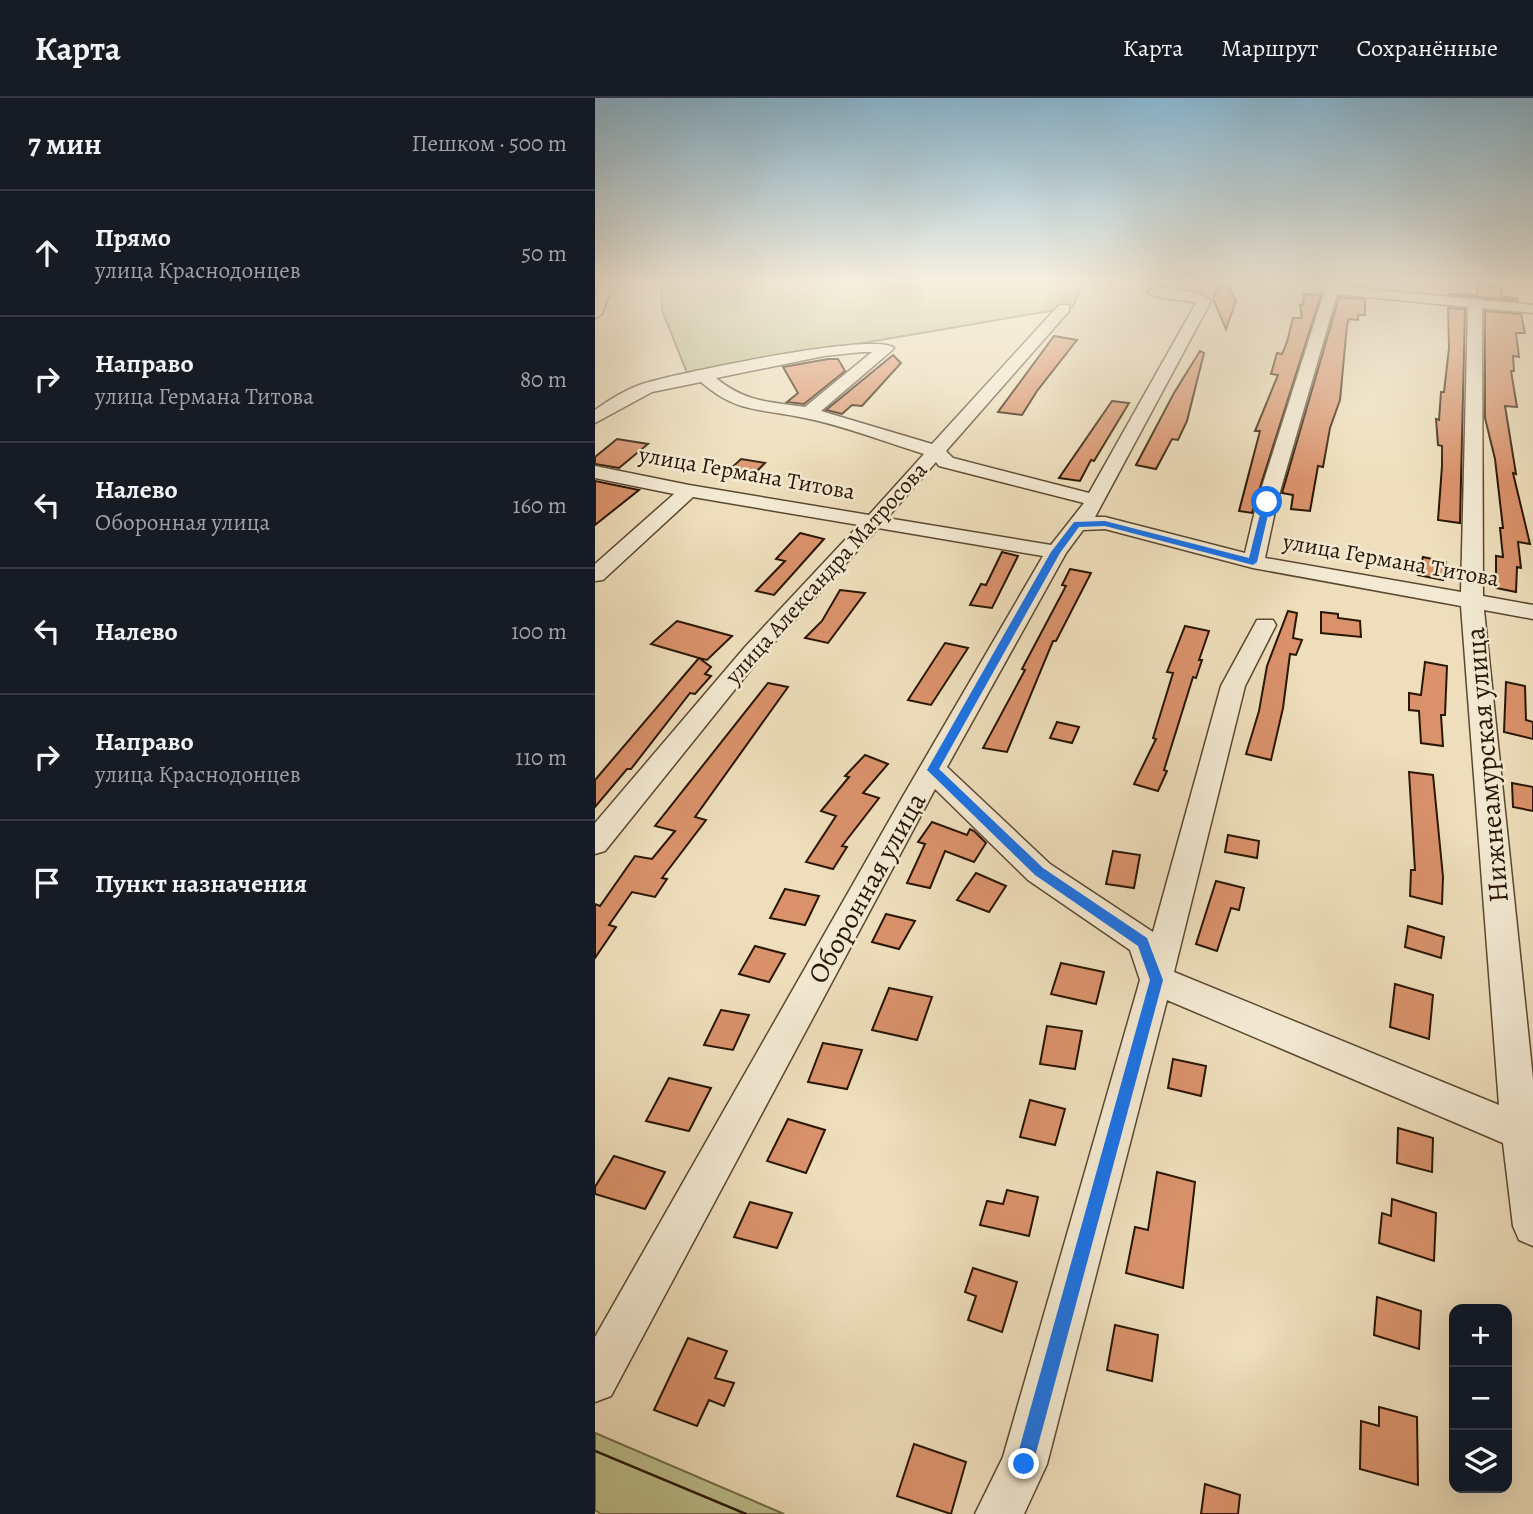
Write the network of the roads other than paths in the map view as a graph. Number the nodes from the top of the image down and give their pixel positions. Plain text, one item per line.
1 (852, 348) edge
2 (886, 348) edge
3 (1027, 348) edge
4 (1179, 348) edge
5 (1310, 348) edge
6 (1475, 348) edge
7 (703, 375) junction
8 (809, 413) junction
9 (595, 418) edge
10 (935, 451) junction
11 (595, 472) edge
12 (689, 491) junction
13 (1094, 500) junction
14 (873, 522) junction
15 (1077, 524) junction
16 (1056, 552) junction
17 (1253, 562) junction
18 (595, 575) edge
19 (1472, 601) junction
20 (1533, 612) edge
21 (1265, 625) dead end
22 (933, 770) junction
23 (595, 843) edge
24 (1156, 980) junction
25 (1520, 1132) junction
26 (1533, 1226) edge
27 (595, 1380) edge
28 (999, 1514) edge

1 - 7 street
2 - 8 street
3 - 10 street, улица Александра Матросова
4 - 13 street, Оборонная улица
5 - 17 street
6 - 19 street, Нижнеамурская улица
7 - 8 street
7 - 9 street
8 - 10 street
10 - 13 street
10 - 14 street, улица Александра Матросова
11 - 12 street, улица Германа Титова
12 - 14 street, улица Германа Титова
12 - 18 street
13 - 15 street, Оборонная улица
14 - 16 street, улица Германа Титова
14 - 23 street, улица Александра Матросова
15 - 16 street, Оборонная улица
15 - 17 street, улица Германа Титова
16 - 22 street, Оборонная улица
17 - 19 street, улица Германа Титова
19 - 20 street, улица Германа Титова
19 - 25 street, Нижнеамурская улица
21 - 24 street
22 - 24 street
22 - 27 street, Оборонная улица
24 - 25 street
24 - 28 street
25 - 26 street, Нижнеамурская улица

